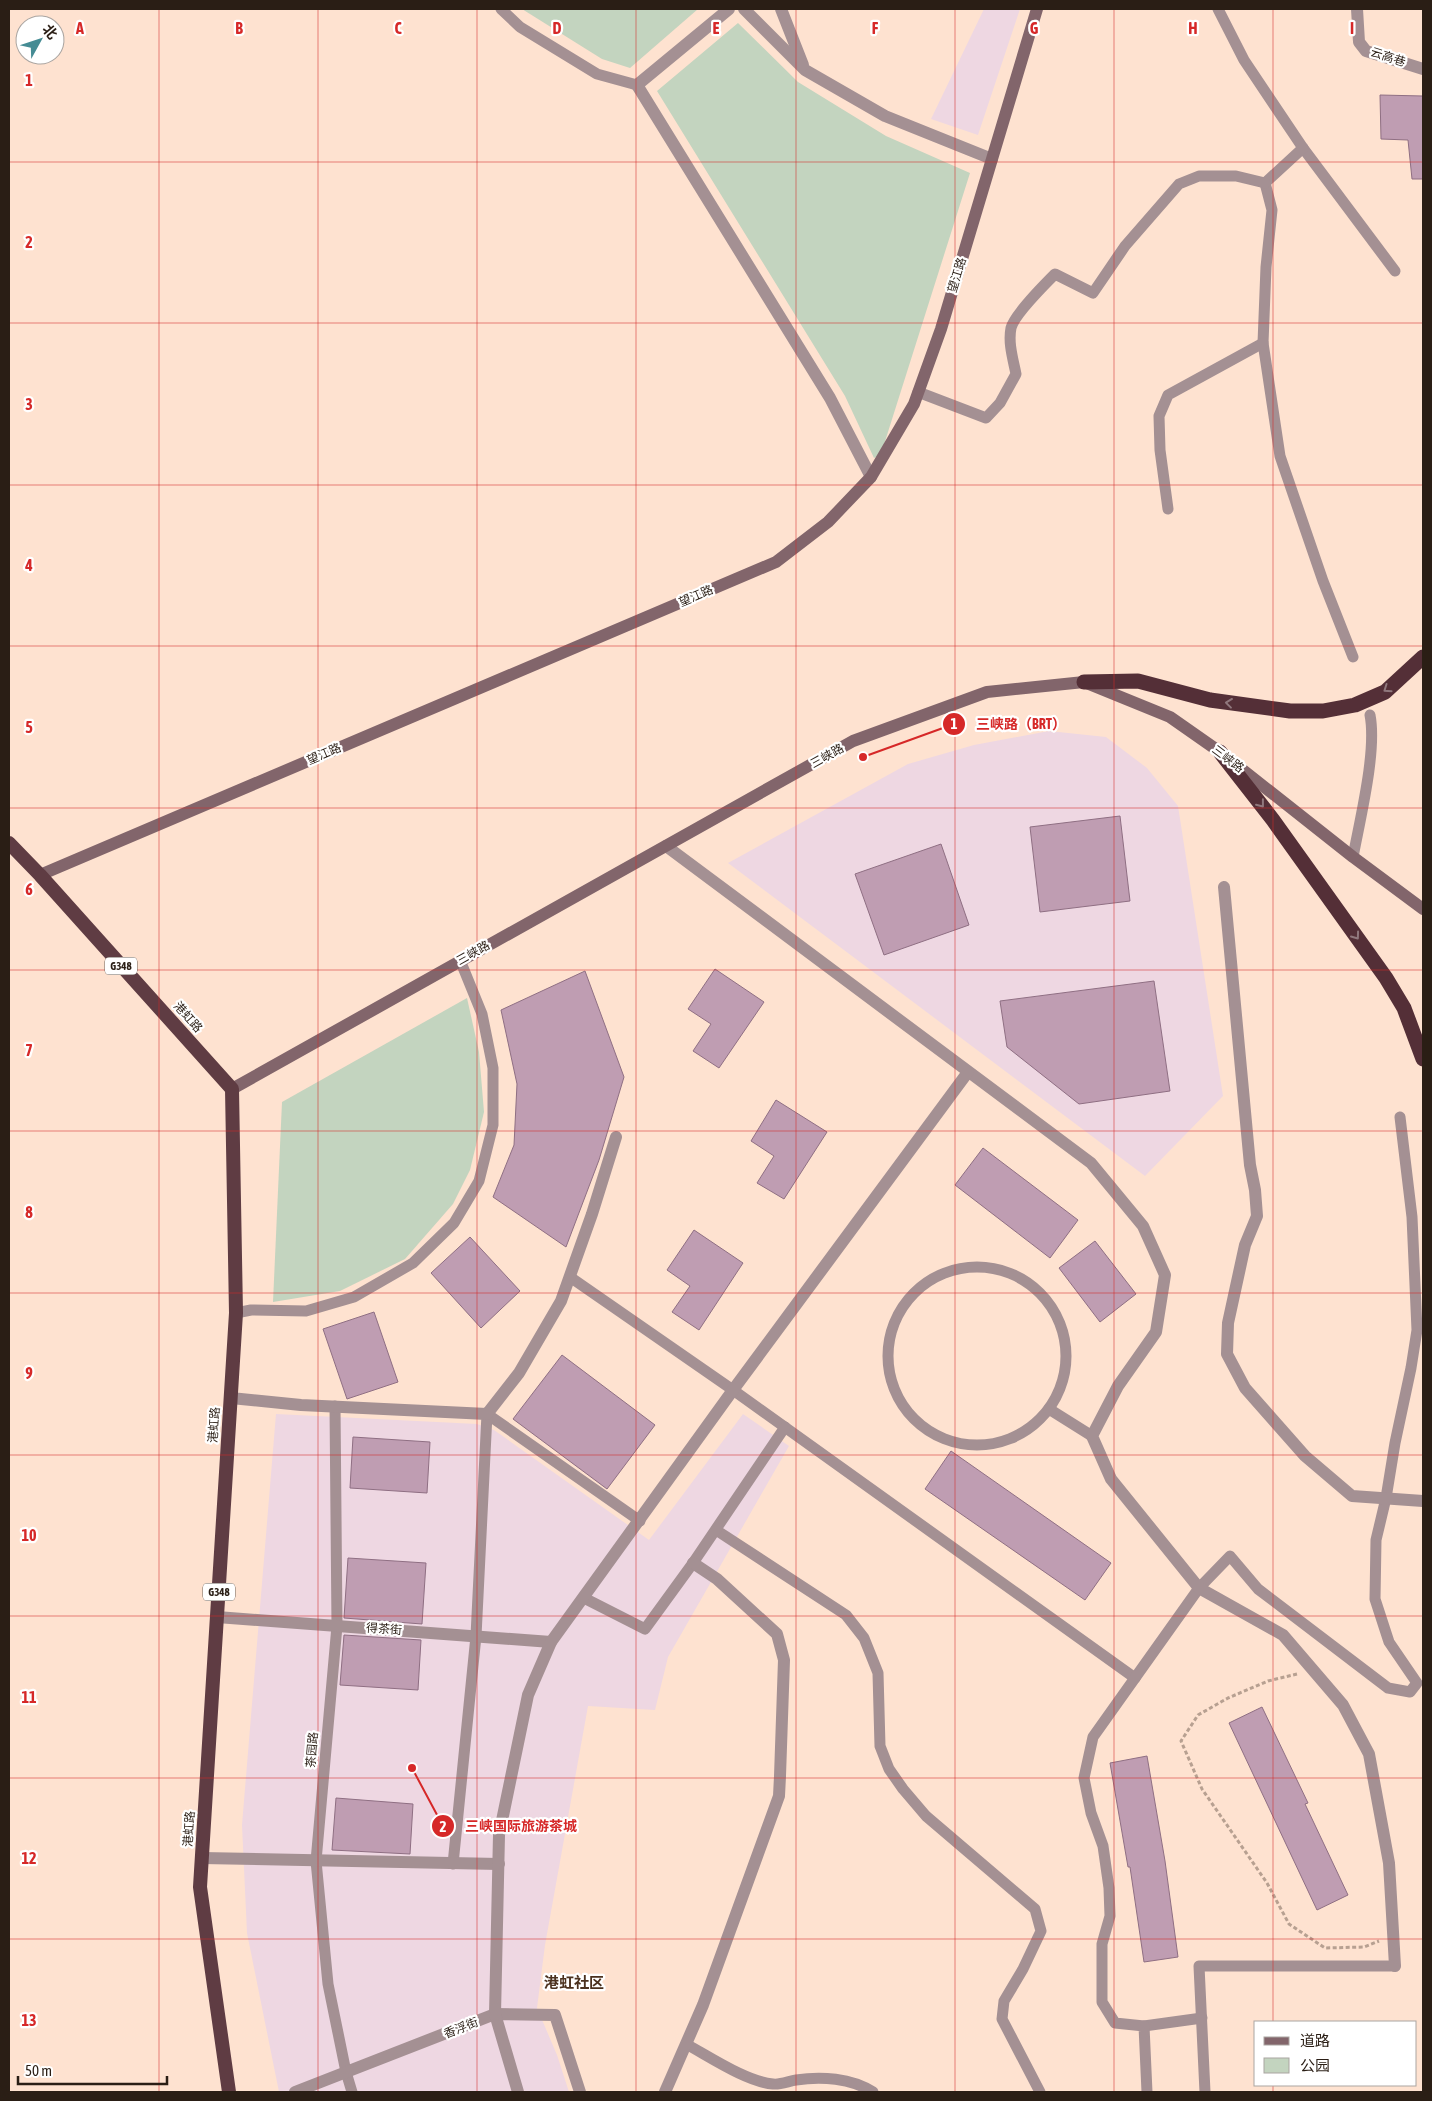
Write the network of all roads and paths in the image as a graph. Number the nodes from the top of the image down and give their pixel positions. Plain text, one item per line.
1 (501, 9) edge
2 (729, 9) edge
3 (744, 9) edge
4 (781, 9) edge
5 (1037, 9) edge
6 (1218, 9) edge
7 (1357, 9) edge
8 (1423, 69) edge
9 (805, 70) junction
10 (637, 85) junction
11 (1303, 148) junction
12 (992, 159) junction
13 (1265, 183) junction
14 (1395, 271) dead end
15 (1263, 343) junction
16 (918, 392) junction
17 (871, 476) junction
18 (1168, 509) dead end
19 (1352, 657) dead end
20 (1423, 657) edge
21 (1084, 682) junction
22 (1370, 715) dead end
23 (1220, 752) junction
24 (9, 843) edge
25 (666, 846) junction
26 (1353, 857) junction
27 (40, 875) junction
28 (1224, 888) dead end
29 (1423, 909) edge
30 (460, 960) junction
31 (1423, 1059) edge
32 (968, 1072) junction
33 (232, 1089) junction
34 (1400, 1117) dead end
35 (616, 1137) dead end
36 (570, 1277) junction
37 (236, 1313) junction
38 (733, 1390) junction
39 (231, 1398) junction
40 (335, 1406) junction
41 (1050, 1409) junction
42 (487, 1414) junction
43 (785, 1427) junction
44 (1092, 1436) junction
45 (1386, 1498) junction
46 (1423, 1501) edge
47 (640, 1520) junction
48 (716, 1530) junction
49 (694, 1563) junction
50 (1199, 1588) junction
51 (584, 1598) junction
52 (217, 1617) junction
53 (337, 1626) junction
54 (476, 1636) junction
55 (552, 1642) junction
56 (1313, 1670) junction
57 (1135, 1678) junction
58 (202, 1858) junction
59 (316, 1861) junction
60 (453, 1864) junction
61 (499, 1864) junction
62 (1393, 1935) junction
63 (1395, 1966) joint
64 (495, 2014) junction
65 (1202, 2018) junction
66 (1144, 2026) junction
67 (686, 2044) junction
68 (346, 2072) junction
69 (229, 2092) edge
70 (295, 2092) edge
71 (352, 2092) edge
72 (518, 2092) edge
73 (580, 2092) edge
74 (666, 2092) edge
75 (873, 2092) edge
76 (1040, 2092) edge
77 (1147, 2092) edge
78 (1205, 2092) edge

1 - 10 lane
2 - 10 street
3 - 9 street
4 - 9 street
5 - 12 main road, 望江路
6 - 11 lane
7 - 8 street, 云高巷
9 - 12 street
10 - 17 street
11 - 13 lane
11 - 14 lane
12 - 16 main road, 望江路
13 - 15 lane
13 - 16 lane
15 - 18 lane
15 - 19 lane
16 - 17 main road, 望江路
17 - 27 main road, 望江路
20 -> 21 highway
21 - 23 main road, 三峡路
21 - 25 main road, 三峡路
22 - 26 lane
23 - 26 main road, 三峡路
23 -> 31 highway
24 - 27 highway, 港虹路 / G348
25 - 30 main road, 三峡路
25 - 32 street
26 - 29 main road, 三峡路
27 - 33 highway, 港虹路 / G348
28 - 45 street
30 - 33 main road, 三峡路
30 - 37 lane
32 - 38 street
32 - 44 street
33 - 37 highway, 港虹路 / G348
34 - 45 lane
35 - 36 street
36 - 38 lane
36 - 42 street
37 - 39 highway, 港虹路 / G348
38 - 43 lane
38 - 47 street
39 - 40 street
39 - 52 highway, 港虹路 / G348
40 - 42 street
40 - 53 lane, 茶园路
41 - 41 lane
41 - 44 lane
42 - 47 lane
42 - 54 lane
43 - 48 lane
43 - 57 lane
44 - 50 street
45 - 46 street
45 - 50 lane
47 - 51 street
48 - 49 lane
48 - 76 lane
49 - 51 lane
49 - 67 street
50 - 56 street
50 - 57 lane
51 - 55 street
52 - 53 street, 得茶街
52 - 58 highway, 港虹路 / G348
53 - 54 street, 得茶街
53 - 59 lane, 茶园路
54 - 55 street, 得茶街
54 - 60 lane
55 - 61 street
56 - 62 street
56 - 62 path
57 - 66 lane
58 - 59 street
58 - 69 highway, 港虹路 / G348
59 - 60 street
59 - 68 lane, 茶园路
60 - 61 street
61 - 64 street
62 - 63 street
63 - 65 lane
64 - 68 street, 香浮街
64 - 72 street
64 - 73 street, 香浮街
65 - 66 lane
65 - 78 lane
66 - 77 lane
67 - 74 street
67 - 75 lane
68 - 70 street, 香浮街
68 - 71 lane, 茶园路

